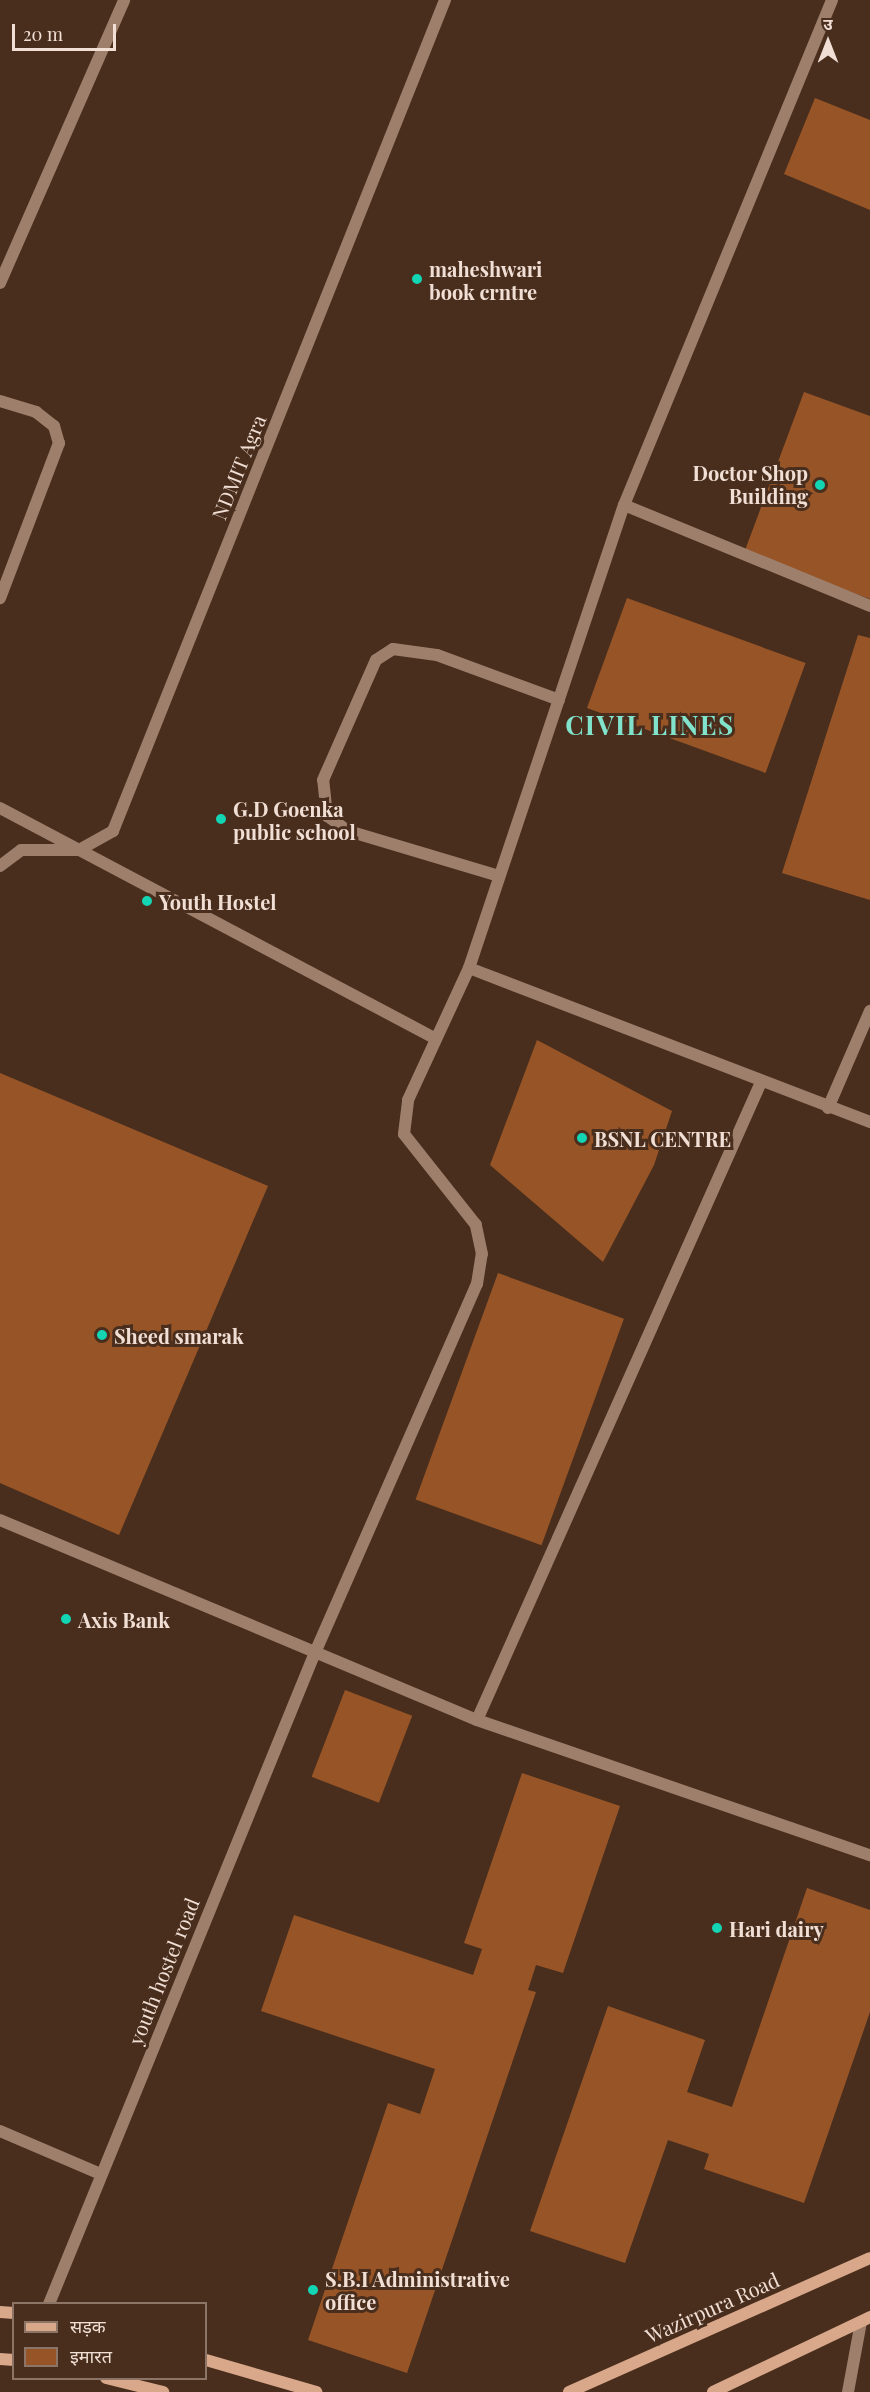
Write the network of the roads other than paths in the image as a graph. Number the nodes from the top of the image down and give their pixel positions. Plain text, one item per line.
1 (124, 0) edge
2 (445, 0) edge
3 (832, 0) edge
4 (0, 283) edge
5 (0, 401) edge
6 (624, 505) junction
7 (0, 598) edge
8 (870, 606) edge
9 (559, 700) junction
10 (0, 808) edge
11 (79, 850) junction
12 (0, 866) edge
13 (500, 876) junction
14 (469, 968) junction
15 (870, 1011) edge
16 (436, 1039) junction
17 (761, 1082) junction
18 (828, 1108) junction
19 (870, 1122) edge
20 (0, 1520) edge
21 (314, 1654) junction
22 (477, 1720) junction
23 (870, 1855) edge
24 (0, 2131) edge
25 (100, 2174) junction
26 (870, 2258) edge
27 (50, 2302) edge
28 (865, 2320) edge
29 (207, 2360) edge
30 (110, 2380) edge
31 (164, 2392) edge
32 (316, 2392) edge
33 (569, 2392) edge
34 (713, 2392) edge
35 (848, 2392) edge

1 - 4 street
2 - 11 street, NDMIT Agra
3 - 6 street, youth hostel road
5 - 7 street
6 - 8 street
6 - 9 street, youth hostel road
9 - 13 street, youth hostel road
9 - 13 street
10 - 11 street
11 - 12 street, NDMIT Agra
11 - 16 street
13 - 14 street, youth hostel road
14 - 16 street, youth hostel road
14 - 17 street
15 - 18 street
16 - 21 street, youth hostel road
17 - 18 street
17 - 22 street
18 - 19 street
20 - 21 street
21 - 22 street
21 - 25 street, youth hostel road
22 - 23 street
24 - 25 street
25 - 27 street, youth hostel road
26 - 33 main road, Wazirpura Road
28 - 34 main road
28 - 35 street
29 - 32 main road
30 - 31 main road

